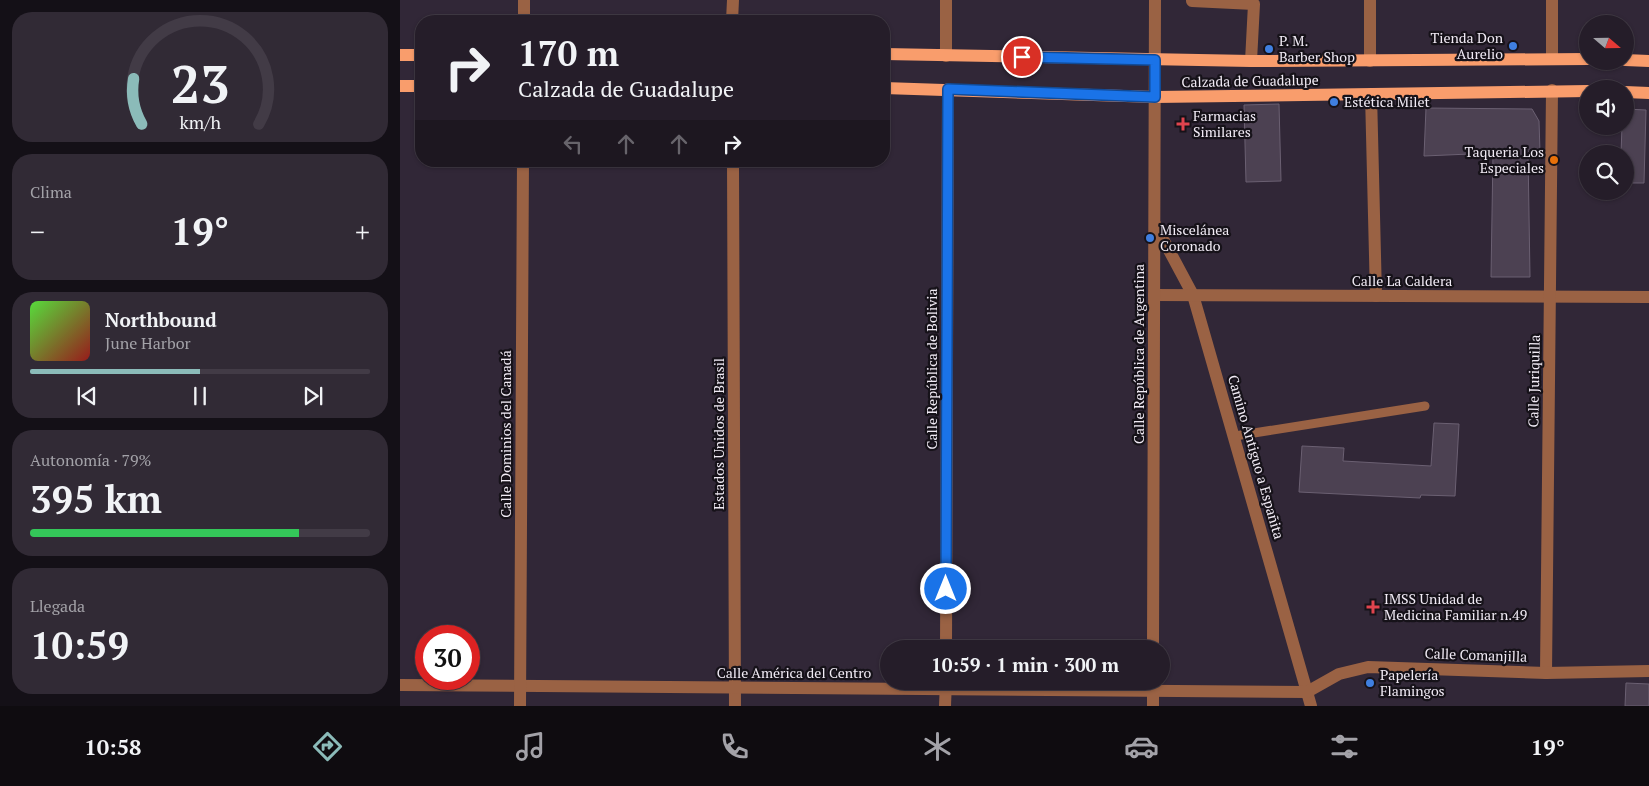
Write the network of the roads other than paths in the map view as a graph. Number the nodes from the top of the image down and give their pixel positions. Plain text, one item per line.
1 (524, 0) edge
2 (733, 0) edge
3 (946, 0) edge
4 (1155, 0) edge
5 (1370, 0) edge
6 (1552, 0) edge
7 (1192, 1) edge
8 (524, 15) edge
9 (732, 15) edge
10 (890, 54) edge
11 (400, 55) edge
12 (415, 55) edge
13 (946, 56) junction
14 (1552, 57) junction
15 (1579, 58) edge
16 (1155, 60) junction
17 (1634, 60) edge
18 (1649, 60) edge
19 (1251, 61) junction
20 (1370, 61) junction
21 (400, 86) edge
22 (415, 86) edge
23 (890, 88) edge
24 (948, 89) junction
25 (1552, 90) junction
26 (1579, 91) edge
27 (1634, 92) edge
28 (1649, 93) edge
29 (1371, 94) junction
30 (1155, 97) junction
31 (523, 167) edge
32 (733, 167) edge
33 (1154, 222) junction
34 (1154, 295) junction
35 (1193, 295) junction
36 (1376, 296) junction
37 (1550, 296) junction
38 (1649, 297) edge
39 (1425, 406) dead end
40 (1235, 436) junction
41 (946, 640) edge
42 (1153, 640) edge
43 (1649, 671) edge
44 (1546, 673) junction
45 (400, 685) edge
46 (520, 686) junction
47 (880, 686) edge
48 (735, 687) junction
49 (1170, 687) edge
50 (946, 690) edge
51 (1153, 690) edge
52 (1307, 692) junction
53 (520, 706) edge
54 (734, 706) edge
55 (945, 706) edge
56 (1153, 706) edge
57 (1311, 706) edge

1 - 8 street
2 - 9 street
3 - 13 street
4 - 16 street, Calle República de Argentina
5 - 20 street
6 - 14 street
7 - 19 street, Calzada de Guadalupe
10 - 13 main road, Calzada de Guadalupe
11 - 12 main road
13 - 16 main road, Calzada de Guadalupe
14 - 15 main road, Calzada de Guadalupe
14 - 20 main road, Calzada de Guadalupe
16 - 19 main road, Calzada de Guadalupe
16 - 30 street, Calle República de Argentina
17 - 18 main road
19 - 20 main road, Calzada de Guadalupe
21 - 22 main road
23 - 24 main road, Calzada de Guadalupe
24 - 30 main road, Calzada de Guadalupe
24 - 41 street, Calle República de Bolivia
25 - 26 main road, Calzada de Guadalupe
25 - 29 main road, Calzada de Guadalupe
25 - 37 street, Calle Juriquilla
27 - 28 main road
29 - 30 main road, Calzada de Guadalupe
29 - 36 street
30 - 33 street, Calle República de Argentina
31 - 46 street, Calle Dominios del Canadá
32 - 48 street, Estados Unidos de Brasil
33 - 34 street, Calle República de Argentina
33 - 35 street, Camino Antiguo a Españita
34 - 35 street, Calle La Caldera
34 - 42 street, Calle República de Argentina
35 - 36 street, Calle La Caldera
35 - 40 street, Camino Antiguo a Españita
36 - 37 street, Calle La Caldera
37 - 38 street, Calle La Caldera
37 - 44 street, Calle Juriquilla
39 - 40 lane
40 - 52 street, Camino Antiguo a Españita
43 - 44 street, Calle Comanjilla
44 - 52 street, Calle Comanjilla
45 - 46 street, Calle América del Centro
46 - 48 street, Calle América del Centro
46 - 53 street, Calle Dominios del Canadá
47 - 48 street, Calle América del Centro
48 - 54 street, Estados Unidos de Brasil
49 - 52 street, Calle América del Centro
50 - 55 street
51 - 56 street
52 - 57 street, Camino Antiguo a Españita

